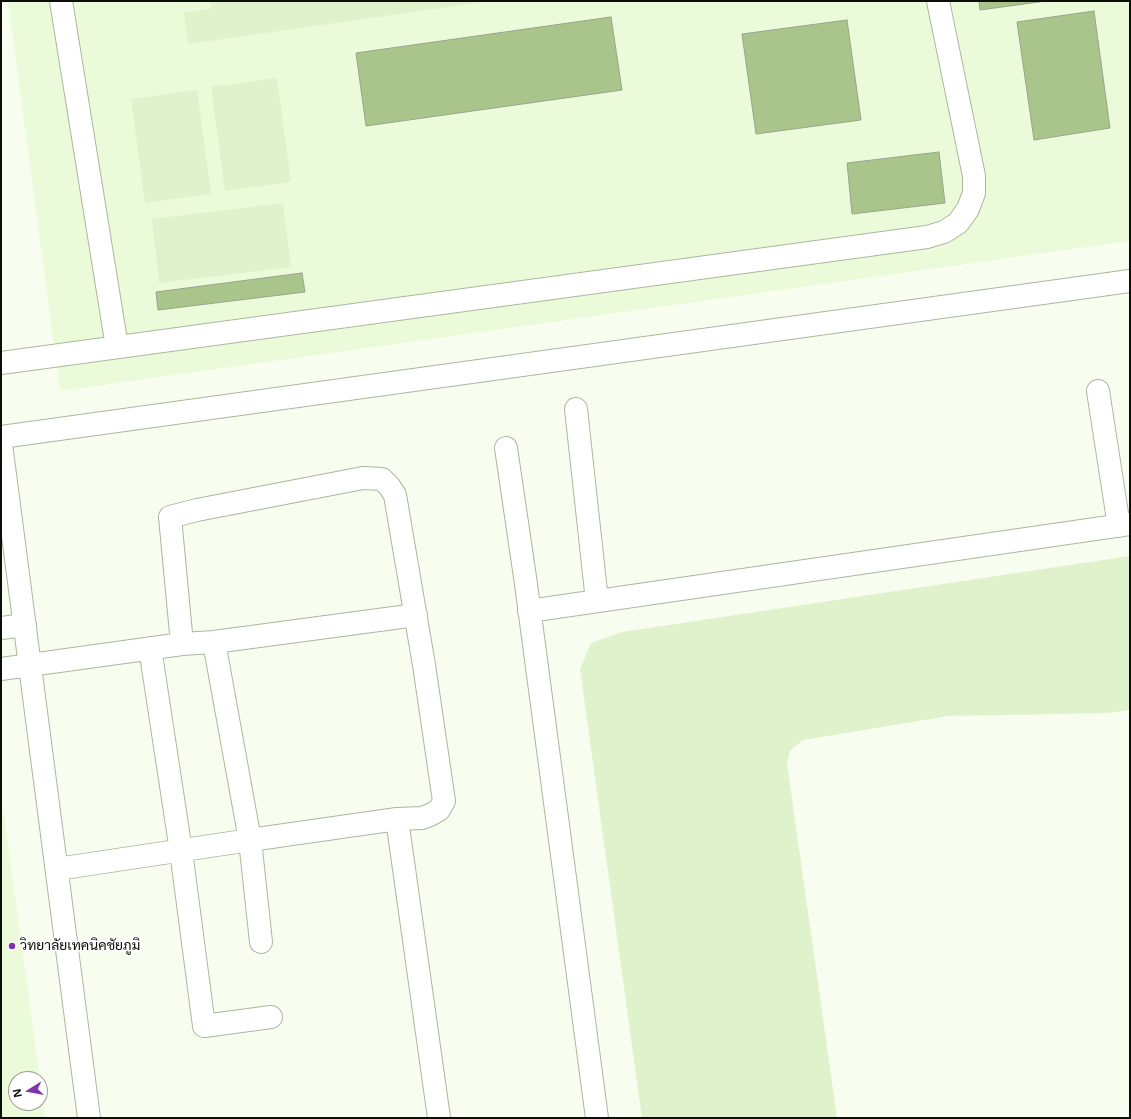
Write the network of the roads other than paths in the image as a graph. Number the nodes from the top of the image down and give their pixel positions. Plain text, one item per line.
1 (61, 1) edge
2 (938, 1) edge
3 (1130, 281) edge
4 (117, 347) junction
5 (1, 363) edge
6 (1098, 391) dead end
7 (576, 409) dead end
8 (1, 438) edge
9 (1, 444) edge
10 (506, 448) dead end
11 (1125, 525) edge
12 (597, 601) junction
13 (529, 611) junction
14 (416, 615) junction
15 (25, 625) junction
16 (1, 628) edge
17 (214, 642) junction
18 (182, 644) junction
19 (150, 648) junction
20 (30, 665) junction
21 (1, 669) edge
22 (397, 819) junction
23 (250, 840) junction
24 (181, 851) junction
25 (57, 869) junction
26 (260, 942) dead end
27 (271, 1017) dead end
28 (90, 1118) edge
29 (439, 1118) edge
30 (597, 1118) edge

1 - 4 street
2 - 4 street
3 - 8 street
4 - 5 street
6 - 11 street
7 - 12 street
9 - 15 street
10 - 13 street
11 - 12 street
12 - 13 street
13 - 30 street
14 - 17 street
14 - 18 street
14 - 22 street
15 - 16 street
15 - 20 street
17 - 18 street
17 - 23 street
18 - 19 street
19 - 20 street
19 - 24 street
20 - 21 street
20 - 25 street
22 - 23 street
22 - 29 street
23 - 24 street
23 - 26 street
24 - 25 street
24 - 27 street
25 - 28 street

